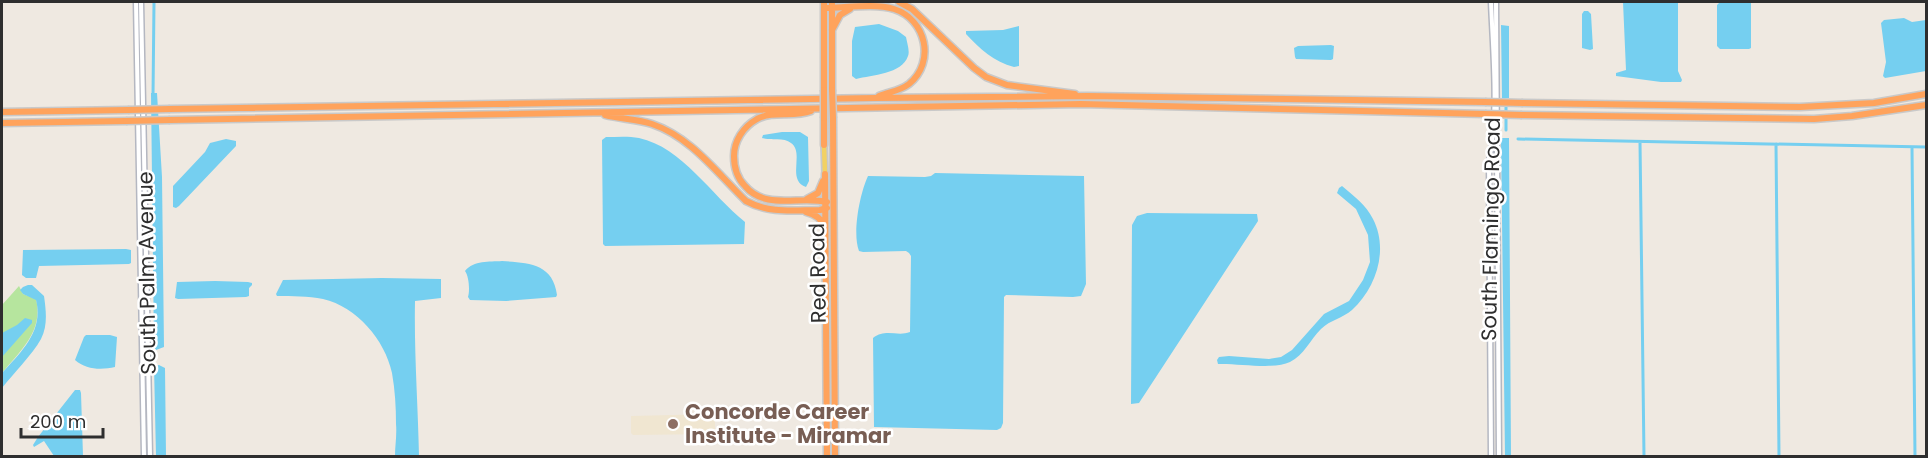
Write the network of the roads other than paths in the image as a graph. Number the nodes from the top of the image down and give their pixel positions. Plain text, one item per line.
1 (136, 2) edge
2 (141, 2) edge
3 (899, 2) edge
4 (1491, 2) edge
5 (1496, 2) edge
6 (824, 5) edge
7 (832, 5) edge
8 (853, 8) junction
9 (832, 31) junction
10 (140, 89) junction
11 (1926, 94) edge
12 (1088, 96) junction
13 (876, 98) junction
14 (1926, 105) edge
15 (817, 109) junction
16 (2, 112) edge
17 (599, 113) junction
18 (2, 123) edge
19 (825, 145) joint
20 (825, 174) junction
21 (804, 200) junction
22 (825, 201) junction
23 (833, 205) junction
24 (825, 209) junction
25 (800, 210) junction
26 (825, 231) junction
27 (144, 456) edge
28 (150, 456) edge
29 (826, 456) edge
30 (835, 456) edge
31 (1491, 456) edge
32 (1499, 456) edge

1 - 10 main road
2 - 10 main road
3 - 12 highway
4 - 31 main road, South Flamingo Road
5 - 32 main road, South Flamingo Road
6 - 7 highway
6 - 19 highway, Red Road, bridge
7 - 8 highway
7 - 9 highway, Red Road
8 - 9 highway
8 - 13 highway
9 - 23 highway, Red Road, bridge
10 - 27 main road, South Palm Avenue
10 - 28 main road, South Palm Avenue
11 - 12 highway, bridge
12 - 13 highway
13 - 16 highway, bridge
14 - 15 highway, bridge
15 - 17 highway
15 - 21 highway
17 - 18 highway, bridge
17 - 25 highway
19 - 20 main road, Red Road
20 - 21 highway
20 - 22 highway, Red Road
21 - 22 highway
22 - 23 highway
22 - 24 highway, Red Road
23 - 24 highway
23 - 30 highway, Red Road
24 - 25 highway
24 - 26 highway, Red Road
25 - 26 highway
26 - 29 highway, Red Road

